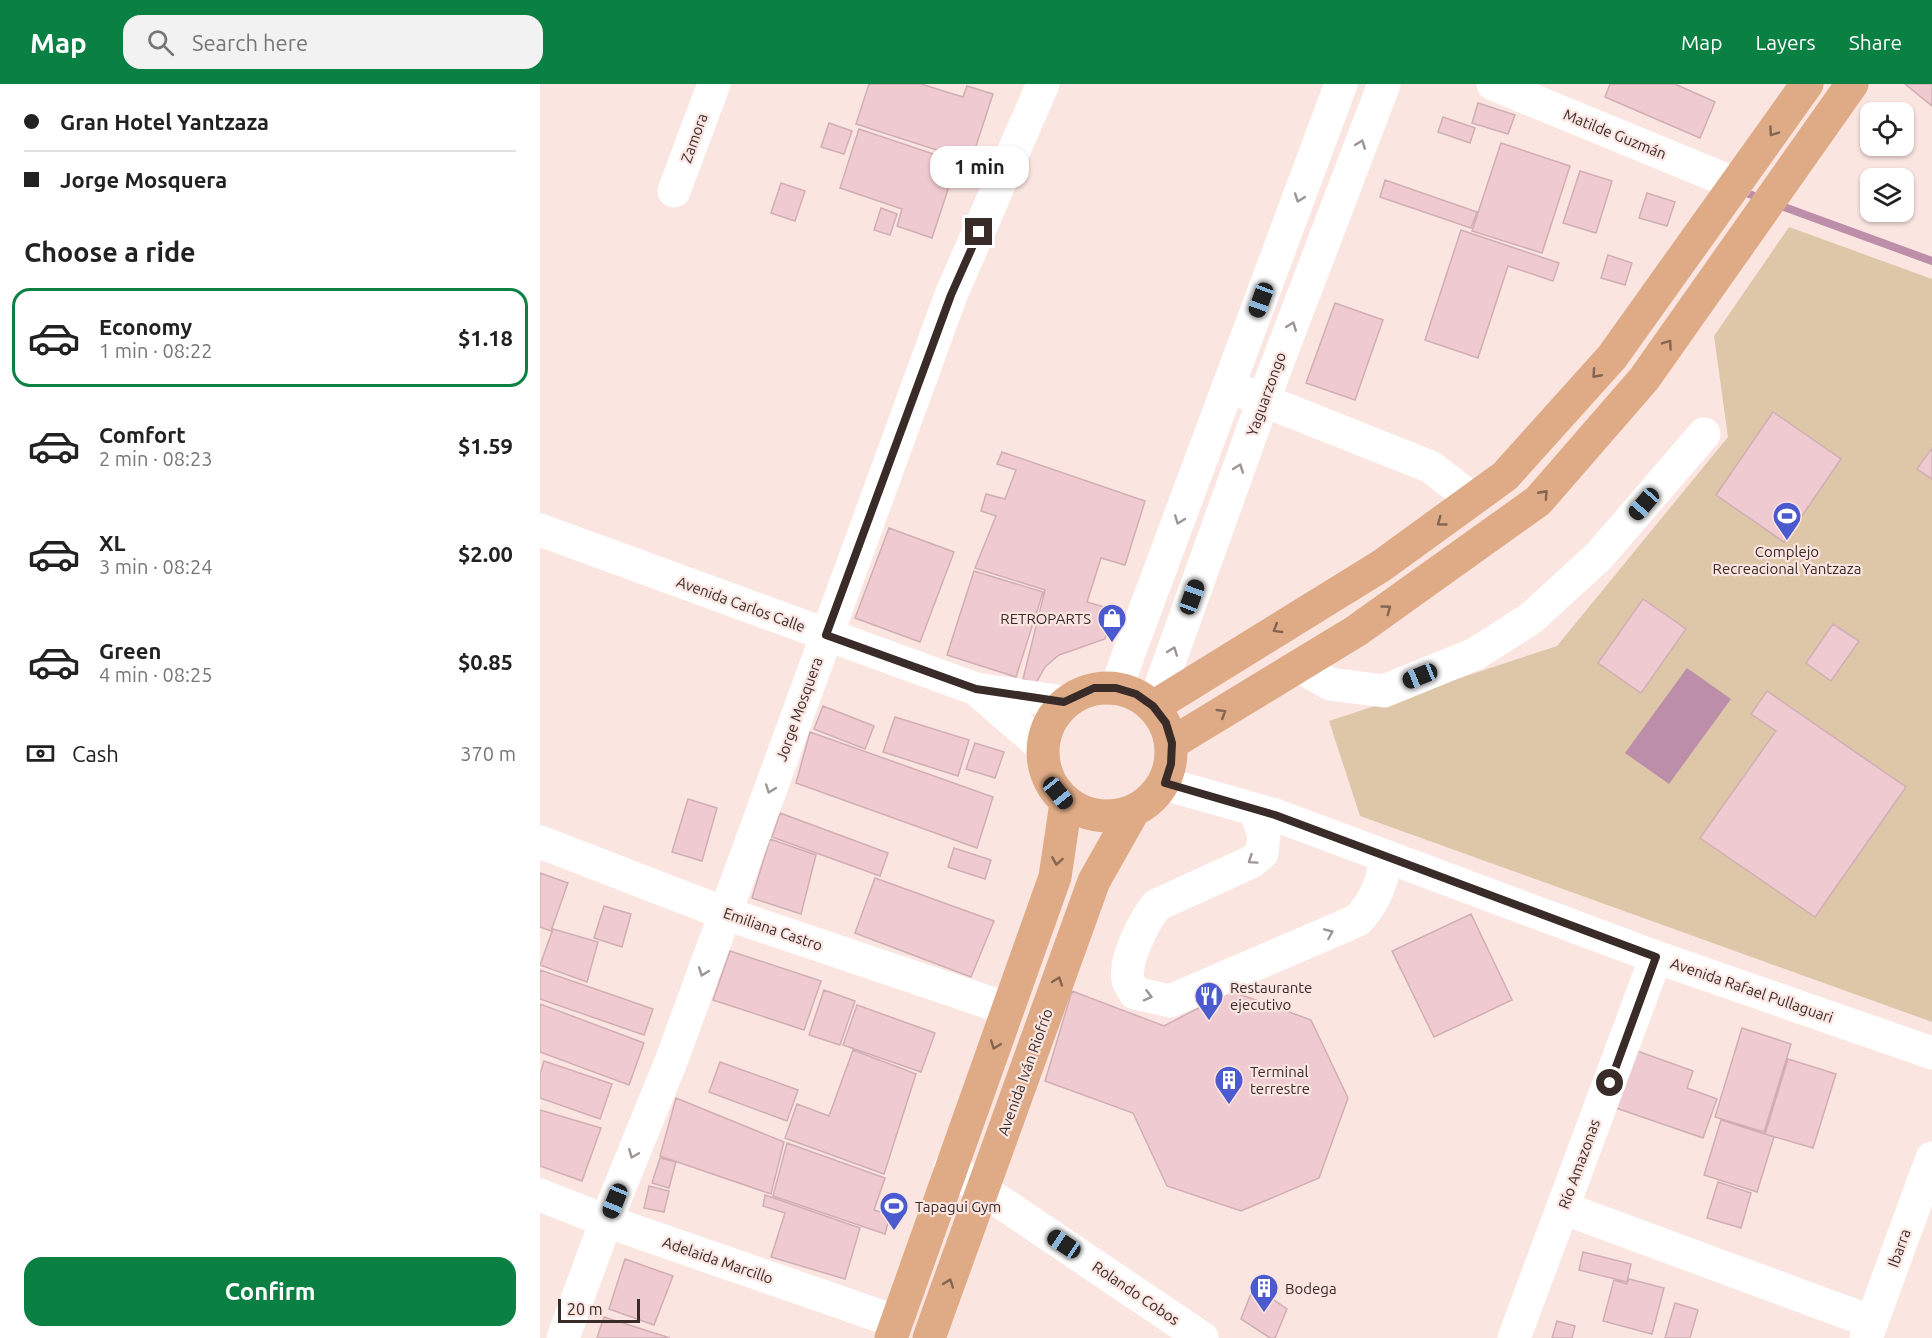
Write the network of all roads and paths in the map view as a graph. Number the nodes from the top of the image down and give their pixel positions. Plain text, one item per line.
1 (714, 84) edge
2 (1043, 84) edge
3 (1341, 84) edge
4 (1384, 84) edge
5 (1493, 84) edge
6 (1807, 84) edge
7 (1852, 84) edge
8 (1736, 184) junction
9 (674, 191) dead end
10 (1229, 387) junction
11 (1263, 401) junction
12 (1704, 434) dead end
13 (1472, 499) junction
14 (542, 537) edge
15 (826, 635) junction
16 (1299, 666) junction
17 (1116, 688) junction
18 (976, 689) junction
19 (1064, 702) junction
20 (1153, 706) junction
21 (1172, 743) junction
22 (1043, 747) junction
23 (1165, 783) junction
24 (1066, 803) junction
25 (1254, 808) junction
26 (1133, 812) junction
27 (540, 842) edge
28 (1386, 856) junction
29 (724, 913) junction
30 (1656, 957) junction
31 (1008, 1009) junction
32 (1932, 1053) edge
33 (1932, 1158) edge
34 (950, 1168) junction
35 (983, 1189) junction
36 (540, 1195) edge
37 (1563, 1208) junction
38 (606, 1221) junction
39 (894, 1330) edge
40 (1869, 1330) edge
41 (563, 1338) edge
42 (929, 1338) edge
43 (1202, 1338) edge
44 (1514, 1338) edge

1 - 9 street, Zamora
2 - 15 street, Jorge Mosquera
3 -> 10 street
11 -> 4 street, Yaguarzongo
5 - 8 street, Matilde Guzmán
6 -> 8 main road
16 -> 7 main road
8 -> 13 main road
10 - 11 street
10 -> 17 street
11 - 13 street
20 -> 11 street, Yaguarzongo
12 - 16 street
13 -> 20 main road
14 - 15 street, Avenida Carlos Calle
15 - 18 street, Avenida Carlos Calle
15 -> 29 street, Jorge Mosquera
21 -> 16 main road
17 - 19 main road
17 - 20 main road
18 - 19 street, Avenida Carlos Calle
18 - 22 street, Avenida Carlos Calle
19 - 22 main road
20 - 21 main road
21 - 23 main road
22 - 24 main road
23 - 25 street, Avenida Rafael Pullaguari
23 - 26 main road
24 - 26 main road
24 -> 31 main road
25 - 28 street, Avenida Rafael Pullaguari
25 -> 28 street
35 -> 26 main road, Avenida Iván Riofrío
27 - 29 street, Emiliana Castro
28 - 30 street, Avenida Rafael Pullaguari
29 - 31 street, Emiliana Castro
29 -> 38 street, Jorge Mosquera
30 - 32 street, Avenida Rafael Pullaguari
30 - 37 street, Río Amazonas
31 -> 34 main road
33 - 40 street, Ibarra
34 - 35 street, Rolando Cobos
34 - 39 main road
42 -> 35 main road, Avenida Iván Riofrío
35 - 43 street, Rolando Cobos
36 - 38 street, Adelaida Marcillo
37 - 40 street
37 - 44 street, Río Amazonas
38 - 39 street, Adelaida Marcillo
38 - 41 street, Jorge Mosquera

